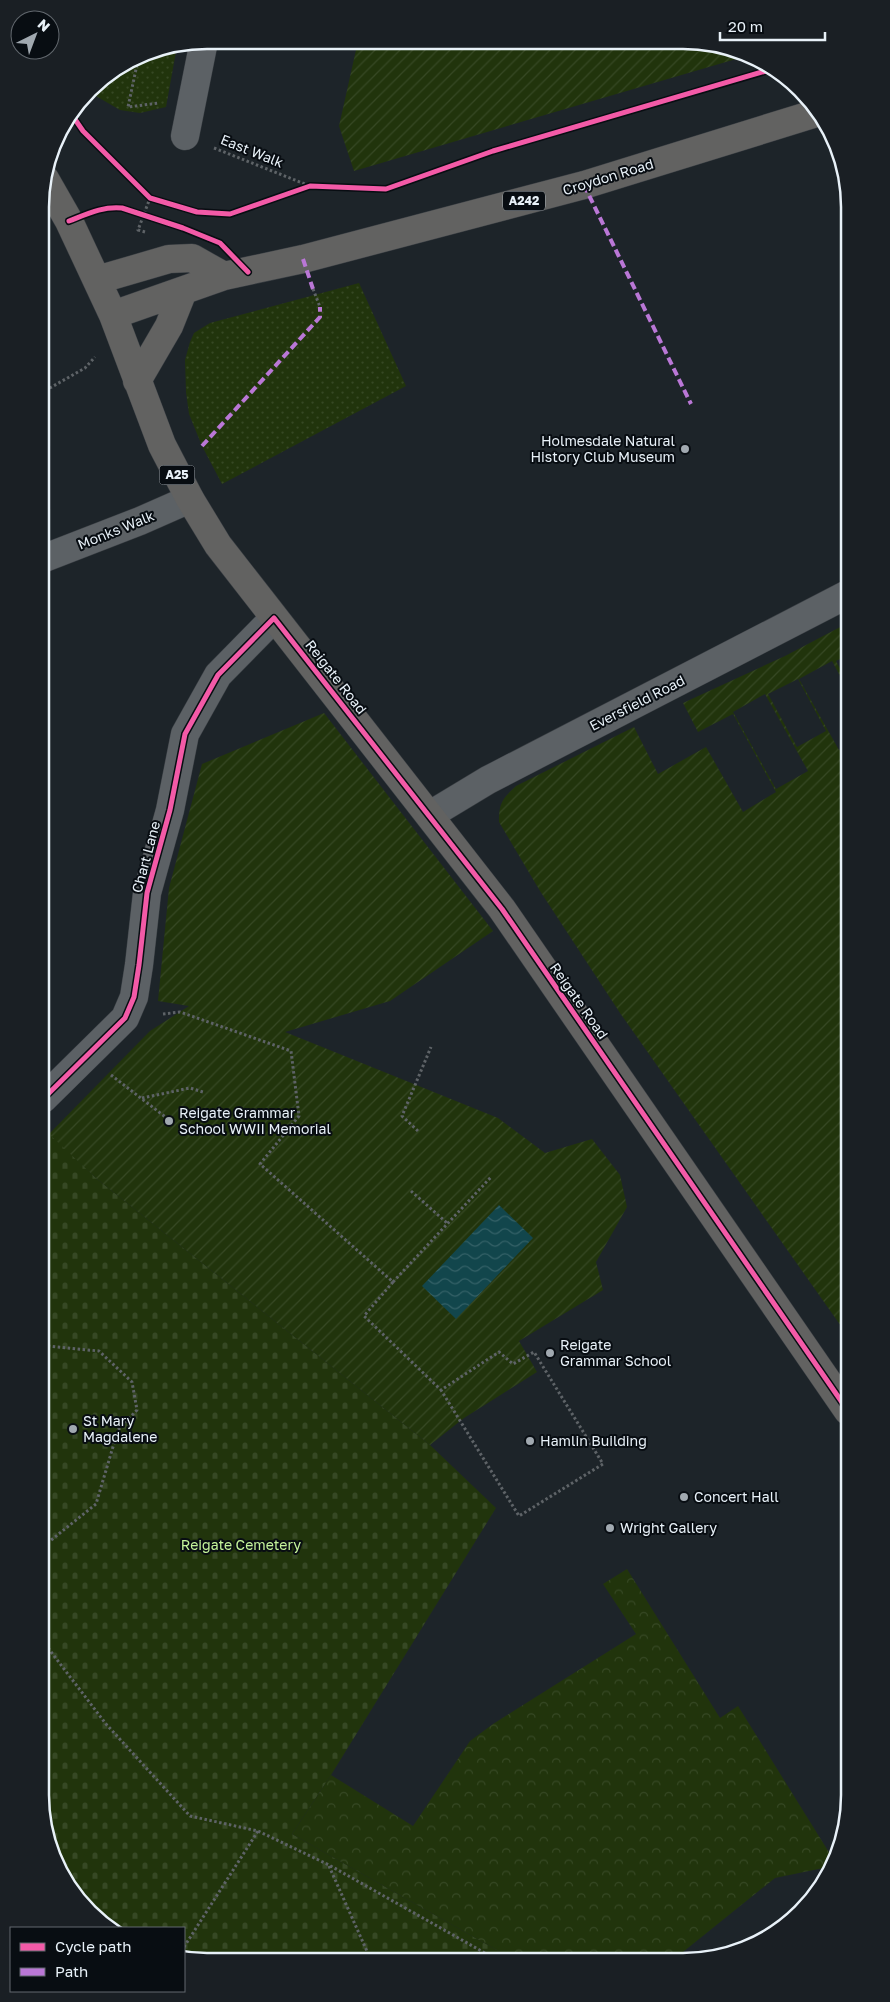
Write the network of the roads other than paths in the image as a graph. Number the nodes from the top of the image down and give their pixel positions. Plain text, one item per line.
1 (202, 49) edge
2 (811, 115) edge
3 (185, 136) road end
4 (50, 188) edge
5 (224, 276) junction
6 (97, 280) junction
7 (183, 291) junction
8 (113, 315) junction
9 (137, 381) junction
10 (190, 499) junction
11 (49, 556) edge
12 (841, 598) edge
13 (274, 618) junction
14 (430, 815) junction
15 (49, 1093) edge
16 (841, 1401) edge

1 - 3 street
2 - 5 main road, Croydon Road / A242
4 - 6 main road, A25
5 - 6 main road
5 - 7 main road, Croydon Road / A242
6 - 8 main road, A25
7 - 8 main road, Croydon Road / A242
7 - 9 main road
8 - 9 main road, Reigate Road / A25
9 - 10 main road, Reigate Road / A25
10 - 11 street, Monks Walk
10 - 13 main road, Reigate Road / A25
12 - 14 street, Eversfield Road
13 - 14 main road, Reigate Road / A25
13 - 15 street, Chart Lane
14 - 16 main road, Reigate Road / A25

